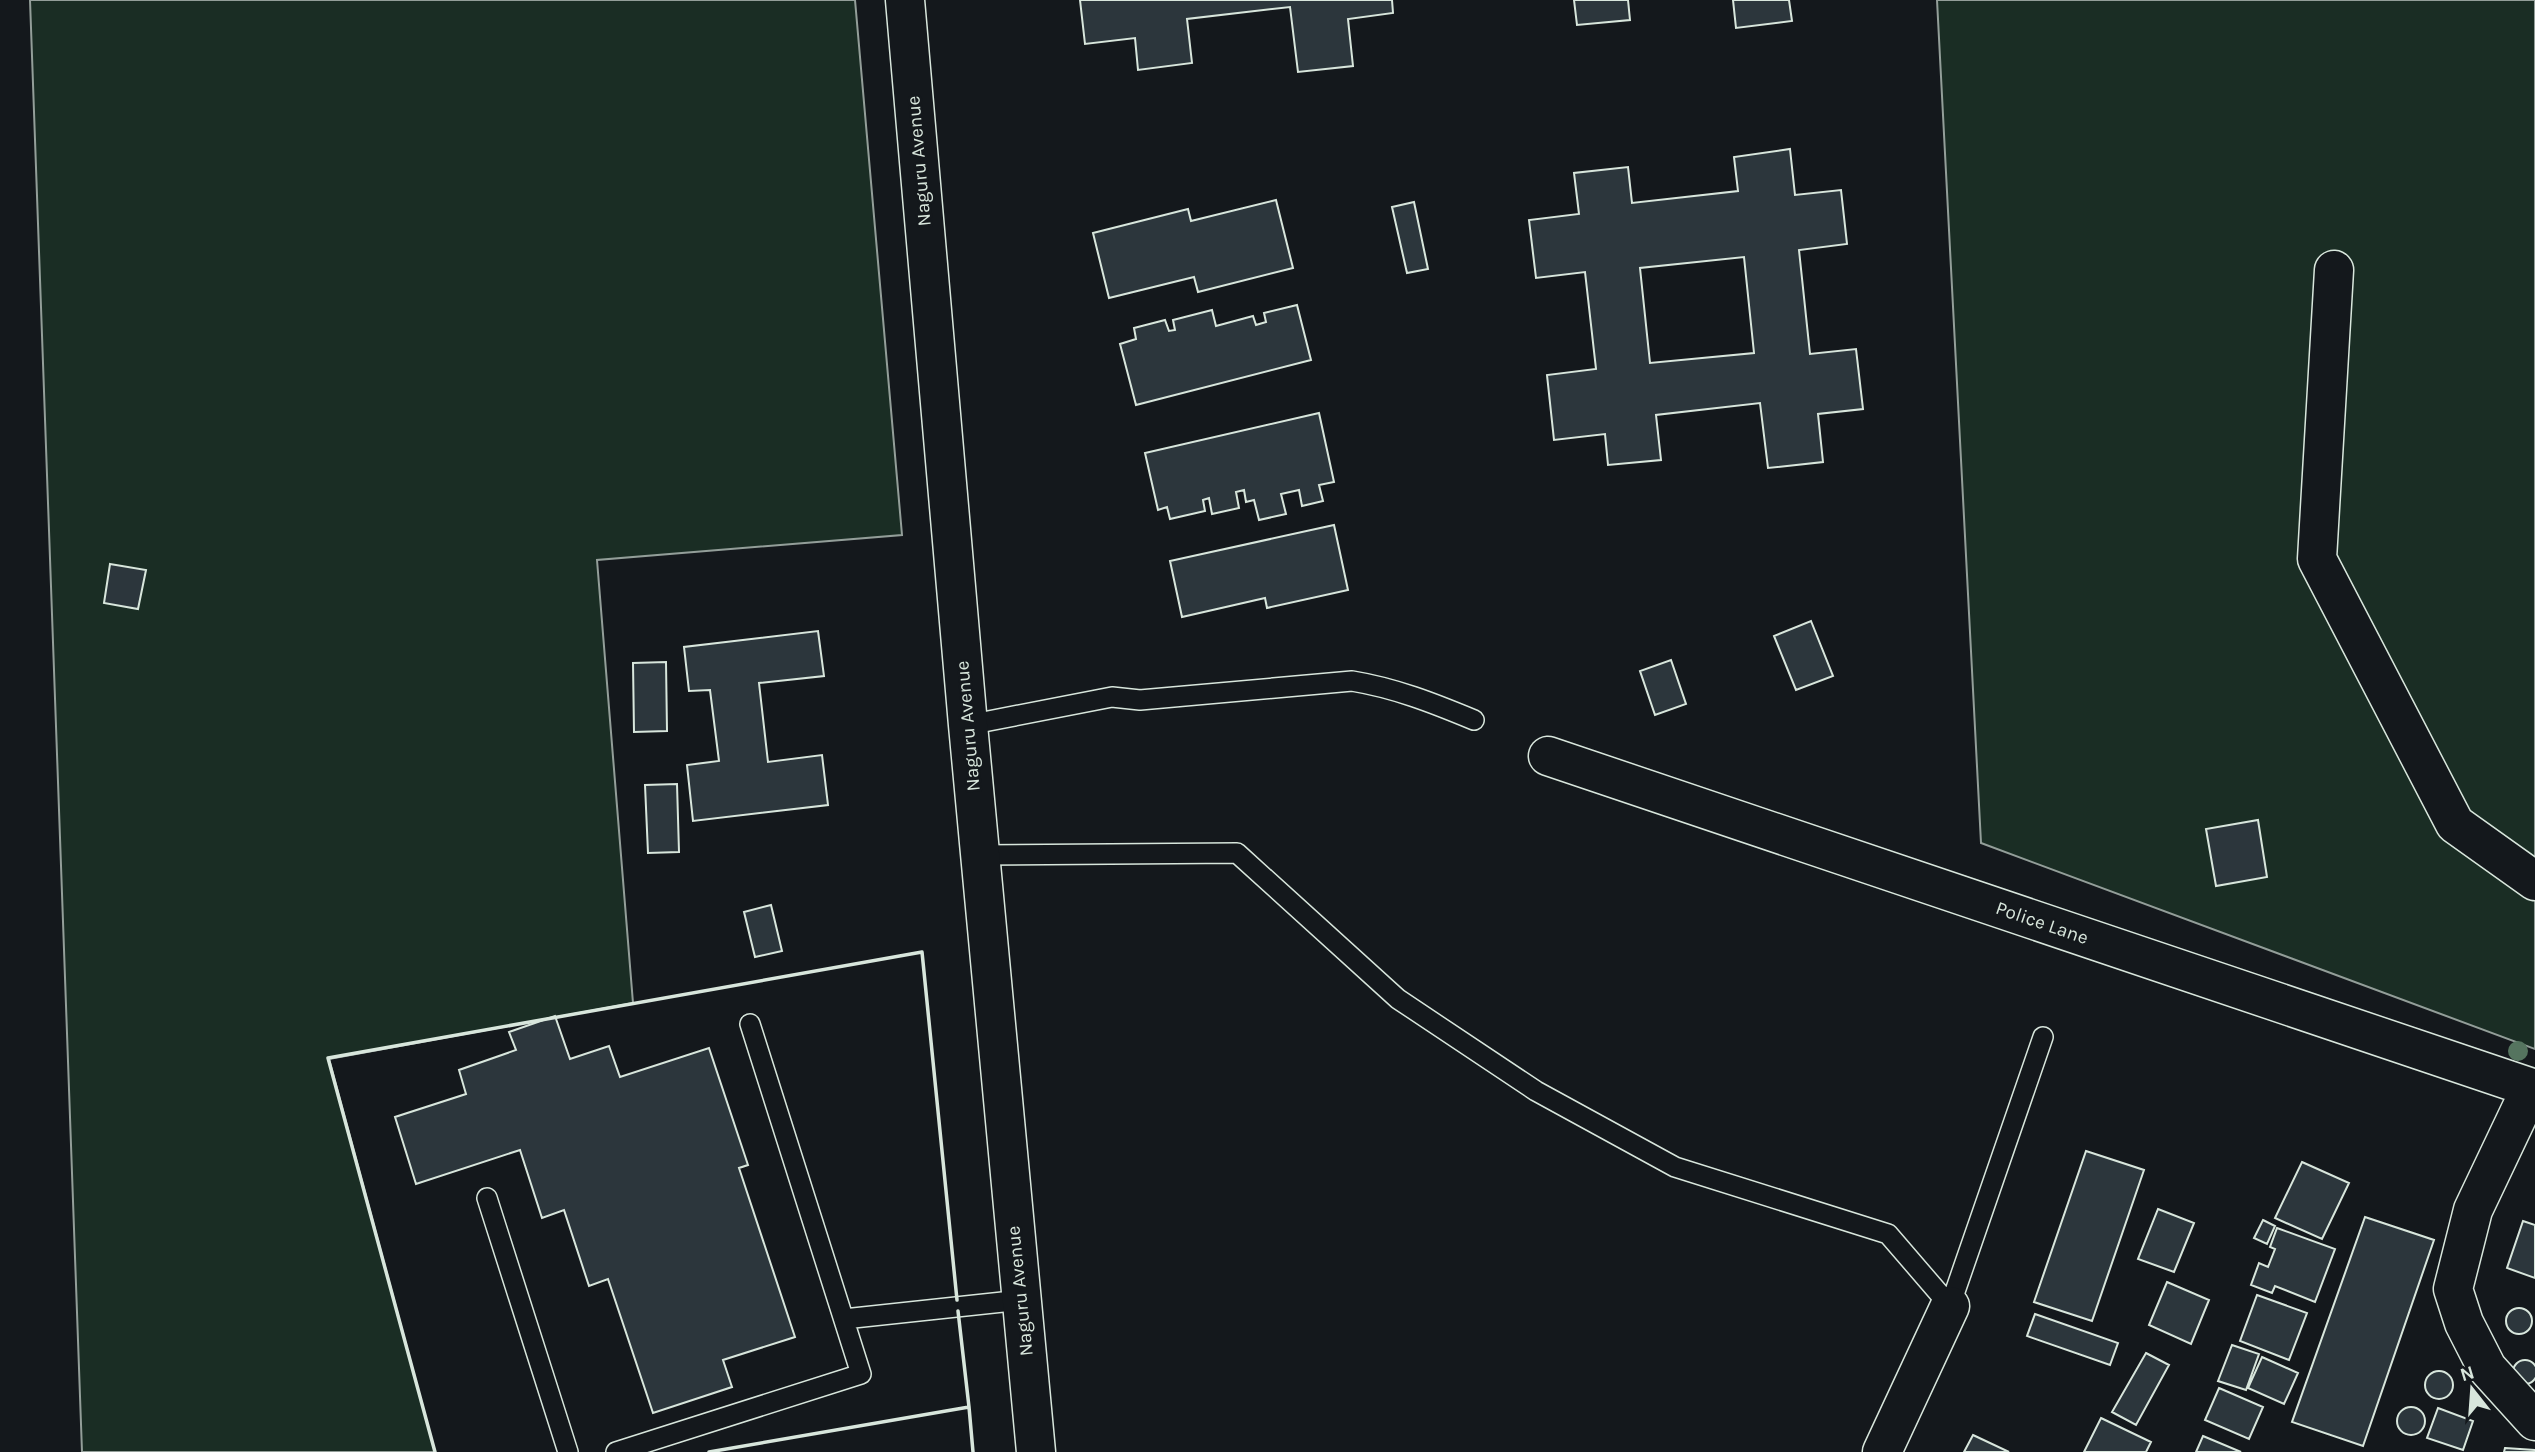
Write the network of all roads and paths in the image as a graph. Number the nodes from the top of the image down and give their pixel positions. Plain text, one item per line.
1 (905, 0) edge
2 (2334, 270) dead end
3 (1474, 720) dead end
4 (968, 724) junction
5 (1548, 756) dead end
6 (979, 855) junction
7 (2535, 881) edge
8 (750, 1024) dead end
9 (2043, 1037) dead end
10 (2533, 1089) edge
11 (487, 1198) dead end
12 (1021, 1300) junction
13 (1950, 1306) junction
14 (844, 1319) junction
15 (2535, 1421) edge
16 (568, 1452) edge
17 (616, 1452) edge
18 (1036, 1452) edge
19 (1882, 1452) edge

1 - 4 street, Naguru Avenue
2 - 7 street
3 - 4 lane
4 - 6 street, Naguru Avenue
5 - 10 street, Police Lane
6 - 12 street, Naguru Avenue
6 - 13 lane
8 - 14 lane
9 - 13 lane
10 - 15 street
11 - 16 lane
12 - 14 lane
12 - 18 street, Naguru Avenue
13 - 19 street
14 - 17 lane

